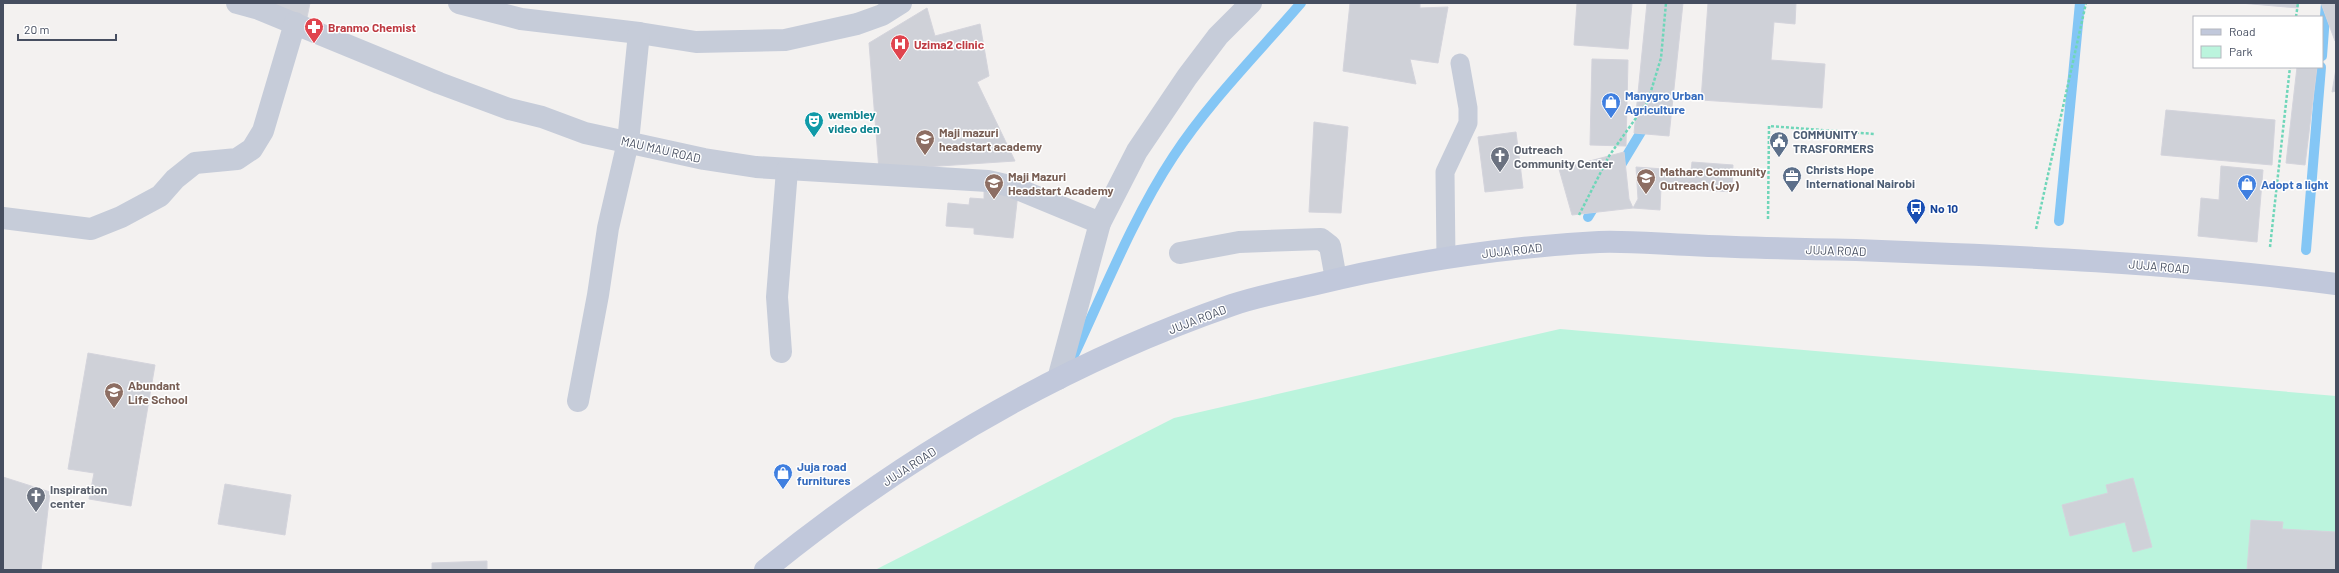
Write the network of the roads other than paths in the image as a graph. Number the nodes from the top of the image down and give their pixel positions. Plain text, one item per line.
1 (237, 3) edge
2 (459, 3) edge
3 (901, 3) edge
4 (1251, 3) edge
5 (296, 23) junction
6 (639, 33) junction
7 (1460, 63) dead end
8 (628, 142) junction
9 (788, 170) junction
10 (3, 218) edge
11 (1100, 223) junction
12 (1180, 253) dead end
13 (1446, 258) junction
14 (1336, 279) junction
15 (2336, 284) edge
16 (781, 352) dead end
17 (1058, 379) junction
18 (578, 401) dead end
19 (765, 570) edge

1 - 5 street, MAU MAU ROAD
2 - 6 street
3 - 6 street
4 - 11 street
5 - 8 street, MAU MAU ROAD
5 - 10 street
6 - 8 street
7 - 13 lane
8 - 9 street, MAU MAU ROAD
8 - 18 street
9 - 11 street, MAU MAU ROAD
9 - 16 street
11 - 17 street
12 - 14 street
13 - 14 main road, JUJA ROAD
13 - 15 main road, JUJA ROAD
14 - 17 main road, JUJA ROAD
17 - 19 main road, JUJA ROAD

